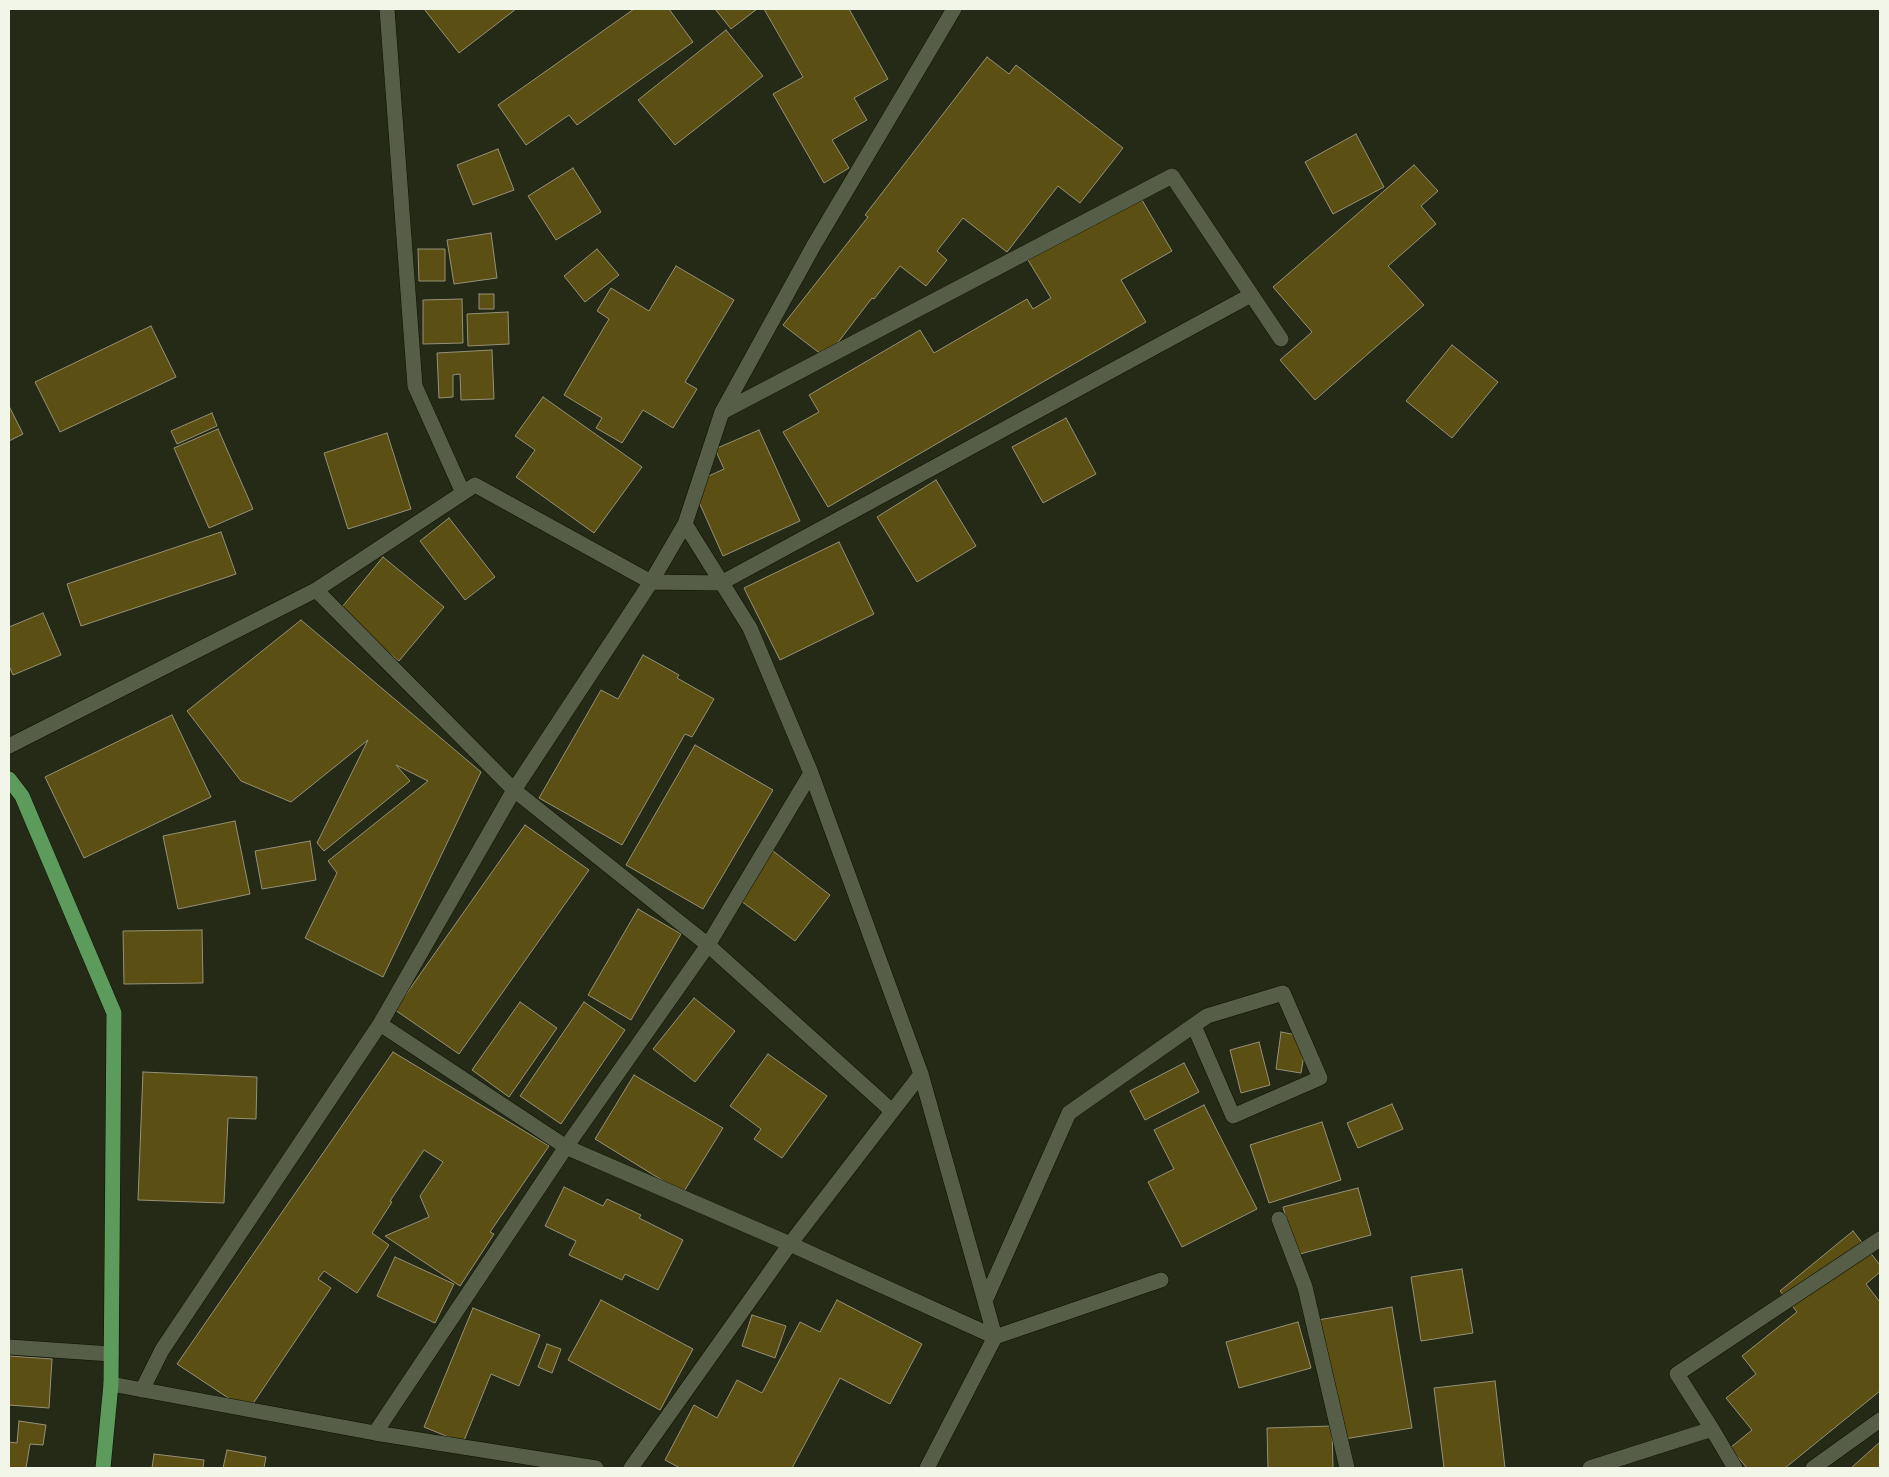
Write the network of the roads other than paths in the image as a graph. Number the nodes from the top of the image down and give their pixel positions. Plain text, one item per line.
1 (387, 9) edge
2 (954, 9) edge
3 (1251, 295) junction
4 (1280, 339) dead end
5 (722, 412) junction
6 (463, 493) junction
7 (685, 524) junction
8 (651, 582) junction
9 (721, 583) junction
10 (316, 590) junction
11 (9, 746) edge
12 (811, 773) junction
13 (9, 779) edge
14 (514, 790) junction
15 (708, 945) junction
16 (380, 1024) junction
17 (1194, 1026) junction
18 (921, 1074) junction
19 (892, 1111) junction
20 (566, 1147) junction
21 (1279, 1219) dead end
22 (1880, 1239) edge
23 (790, 1244) junction
24 (1161, 1280) dead end
25 (985, 1301) junction
26 (995, 1337) junction
27 (9, 1347) edge
28 (111, 1354) junction
29 (111, 1384) junction
30 (142, 1390) junction
31 (1880, 1420) edge
32 (1712, 1429) junction
33 (375, 1433) junction
34 (103, 1468) edge
35 (596, 1468) edge
36 (632, 1468) edge
37 (926, 1468) edge
38 (1347, 1468) edge
39 (1590, 1468) edge
40 (1735, 1468) edge
41 (1813, 1468) edge

1 - 6 street
2 - 5 street
3 - 4 street
3 - 5 street
3 - 9 street
5 - 7 street
6 - 8 street
6 - 10 street
7 - 8 street
7 - 9 street
8 - 9 street
8 - 14 street
9 - 12 street
10 - 11 street
10 - 14 street
12 - 15 street
12 - 18 street
13 - 28 main road
14 - 15 street
14 - 16 street
15 - 19 street
15 - 20 street
16 - 20 street
16 - 30 street
17 - 17 street
17 - 25 street
18 - 19 street
18 - 25 street
19 - 23 street
20 - 23 street
20 - 33 street
21 - 38 street
22 - 32 street
23 - 26 street
23 - 36 street
24 - 26 street
25 - 26 street
26 - 37 street
27 - 28 street
28 - 29 main road
29 - 30 street
29 - 34 main road
30 - 33 street
31 - 41 street
32 - 39 street
32 - 40 street
33 - 35 street

